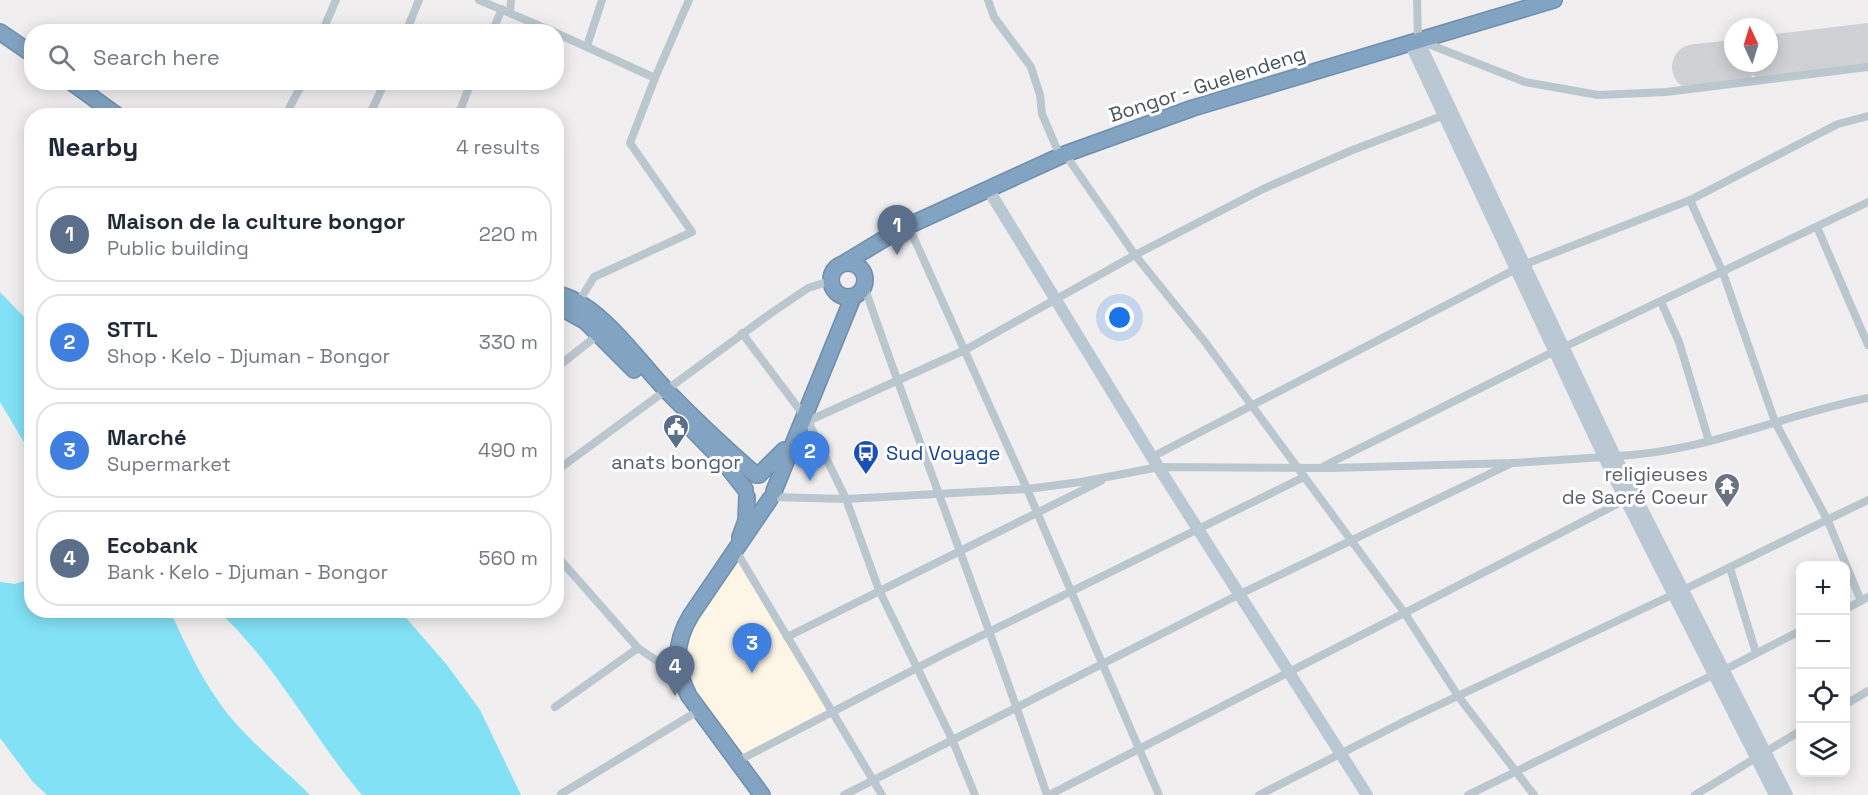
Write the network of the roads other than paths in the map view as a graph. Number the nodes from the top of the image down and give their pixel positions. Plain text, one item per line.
1 (336, 0) edge
2 (419, 0) edge
3 (479, 0) edge
4 (511, 0) edge
5 (602, 0) edge
6 (689, 0) edge
7 (988, 0) edge
8 (1417, 0) edge
9 (1554, 0) edge
10 (506, 11) junction
11 (326, 24) edge
12 (409, 24) edge
13 (497, 24) edge
14 (536, 24) edge
15 (0, 32) edge
16 (564, 36) edge
17 (1414, 41) junction
18 (587, 46) junction
19 (24, 48) edge
20 (1868, 67) edge
21 (655, 78) junction
22 (82, 90) edge
23 (299, 90) edge
24 (381, 90) edge
25 (468, 90) edge
26 (107, 108) edge
27 (289, 108) edge
28 (373, 108) edge
29 (461, 108) edge
30 (1442, 116) junction
31 (1868, 116) edge
32 (1063, 155) junction
33 (988, 189) junction
34 (1690, 200) junction
35 (1868, 202) edge
36 (908, 225) junction
37 (1817, 227) junction
38 (884, 238) junction
39 (1135, 255) junction
40 (846, 262) junction
41 (1519, 268) junction
42 (1723, 273) junction
43 (860, 285) junction
44 (832, 286) junction
45 (564, 297) edge
46 (1057, 298) junction
47 (1661, 302) junction
48 (578, 303) junction
49 (564, 308) edge
50 (840, 330) junction
51 (742, 333) junction
52 (599, 334) junction
53 (1868, 345) edge
54 (966, 350) junction
55 (1558, 350) junction
56 (564, 362) edge
57 (898, 383) junction
58 (663, 393) junction
59 (1868, 398) edge
60 (1251, 406) junction
61 (806, 418) junction
62 (1775, 422) junction
63 (795, 436) junction
64 (1709, 441) junction
65 (1609, 456) junction
66 (1155, 462) junction
67 (1513, 463) junction
68 (564, 465) edge
69 (1298, 468) junction
70 (1320, 468) junction
71 (758, 475) junction
72 (1111, 477) junction
73 (1304, 477) junction
74 (1027, 489) junction
75 (746, 493) junction
76 (938, 494) junction
77 (772, 496) junction
78 (846, 499) junction
79 (1625, 500) junction
80 (1868, 500) edge
81 (1036, 513) junction
82 (1828, 521) junction
83 (1196, 529) junction
84 (1351, 540) junction
85 (1653, 544) junction
86 (736, 551) junction
87 (959, 551) junction
88 (564, 564) edge
89 (1730, 568) junction
90 (879, 590) junction
91 (1678, 592) junction
92 (1071, 593) junction
93 (1238, 595) junction
94 (1864, 599) edge
95 (1850, 606) edge
96 (1404, 612) junction
97 (990, 632) junction
98 (1796, 633) edge
99 (787, 637) junction
100 (638, 648) junction
101 (1756, 653) junction
102 (1103, 664) junction
103 (918, 667) junction
104 (1290, 671) junction
105 (1719, 673) junction
106 (682, 679) junction
107 (1868, 691) edge
108 (1458, 696) junction
109 (1850, 701) edge
110 (555, 707) dead end
111 (1017, 707) junction
112 (698, 711) junction
113 (830, 712) junction
114 (1796, 734) edge
115 (952, 740) junction
116 (1140, 748) junction
117 (1341, 752) junction
118 (1761, 756) junction
119 (736, 763) junction
120 (1517, 771) junction
121 (873, 779) junction
122 (561, 794) edge
123 (762, 795) edge
124 (844, 795) edge
125 (882, 795) edge
126 (975, 795) edge
127 (1048, 795) edge
128 (1159, 795) edge
129 (1259, 795) edge
130 (1367, 795) edge
131 (1468, 795) edge
132 (1534, 795) edge
133 (1695, 795) edge
134 (1775, 795) edge
135 (1788, 795) edge

1 - 11 street
2 - 12 street
3 - 10 street
4 - 10 street
5 - 18 street
6 - 21 street
7 - 32 street
8 - 17 street
9 - 17 highway, Bongor - Guelendeng
10 - 13 street
10 - 14 street
15 - 19 highway
16 - 18 street
17 - 20 street
17 - 30 main road
17 - 32 highway, Bongor - Guelendeng
17 - 41 main road
18 - 21 street
21 - 48 street
22 - 26 highway
23 - 27 street
24 - 28 street
25 - 29 street
30 - 39 street
30 - 41 main road
31 - 34 street
32 - 33 highway, Bongor - Guelendeng
32 - 39 street
33 - 36 highway, Bongor - Guelendeng
33 - 46 main road
34 - 41 street
34 - 42 street
35 - 37 street
36 - 38 highway, Bongor - Guelendeng
36 - 54 street
37 - 42 street
37 - 53 street
38 - 40 highway, Bongor - Guelendeng
38 - 43 highway
39 - 46 street
39 - 60 street
40 - 43 highway
40 - 44 highway
41 - 55 main road
41 - 60 street
42 - 47 street
42 - 62 street
43 - 44 highway
43 - 50 highway
43 - 57 street
44 - 50 highway
44 - 51 street
45 - 48 highway
46 - 54 street
46 - 66 main road
47 - 55 street
47 - 64 street
48 - 58 highway
49 - 52 highway
50 - 61 highway
51 - 58 street
51 - 61 street
52 - 56 street
52 - 58 highway
54 - 57 street
54 - 74 street
55 - 65 main road
55 - 70 street
57 - 61 street
57 - 76 street
58 - 68 street
58 - 71 highway
58 - 75 highway
59 - 62 street
60 - 66 street
60 - 69 street
61 - 63 highway
61 - 78 street
62 - 64 street
62 - 82 street
63 - 71 highway
63 - 77 highway
64 - 65 street
65 - 67 street
65 - 79 main road
65 - 85 main road
66 - 69 street
66 - 72 street
66 - 83 main road
67 - 70 street
67 - 84 street
69 - 70 street
69 - 73 street
71 - 75 highway
71 - 77 highway
72 - 74 street
72 - 81 street
73 - 83 street
73 - 84 street
74 - 76 street
74 - 81 street
75 - 77 highway
75 - 86 highway
76 - 78 street
76 - 87 street
77 - 78 street
77 - 86 highway
78 - 90 street
79 - 85 main road
79 - 96 street
80 - 82 street
81 - 87 street
81 - 92 street
82 - 89 street
82 - 94 street
83 - 92 street
83 - 93 main road
84 - 93 street
84 - 96 street
85 - 91 main road
86 - 99 street
86 - 106 highway
87 - 90 street
87 - 97 street
88 - 100 street
89 - 91 street
89 - 101 street
90 - 99 street
90 - 103 street
91 - 105 main road
91 - 108 street
92 - 97 street
92 - 102 street
93 - 102 street
93 - 104 main road
94 - 95 street
96 - 104 street
96 - 108 street
97 - 103 street
97 - 111 street
98 - 101 street
99 - 113 street
100 - 106 street
100 - 110 street
101 - 105 street
102 - 111 street
102 - 116 street
103 - 113 street
103 - 115 street
104 - 116 street
104 - 117 main road
105 - 118 main road
105 - 120 street
106 - 112 highway
107 - 109 street
108 - 117 street
108 - 120 street
111 - 115 street
111 - 127 street
112 - 119 highway
112 - 122 street
113 - 119 street
113 - 121 street
114 - 118 street
115 - 121 street
115 - 126 street
116 - 127 street
116 - 128 street
117 - 129 street
117 - 130 main road
118 - 133 street
118 - 134 main road
118 - 135 main road
119 - 123 highway
120 - 131 street
120 - 132 street
121 - 124 street
121 - 125 street

